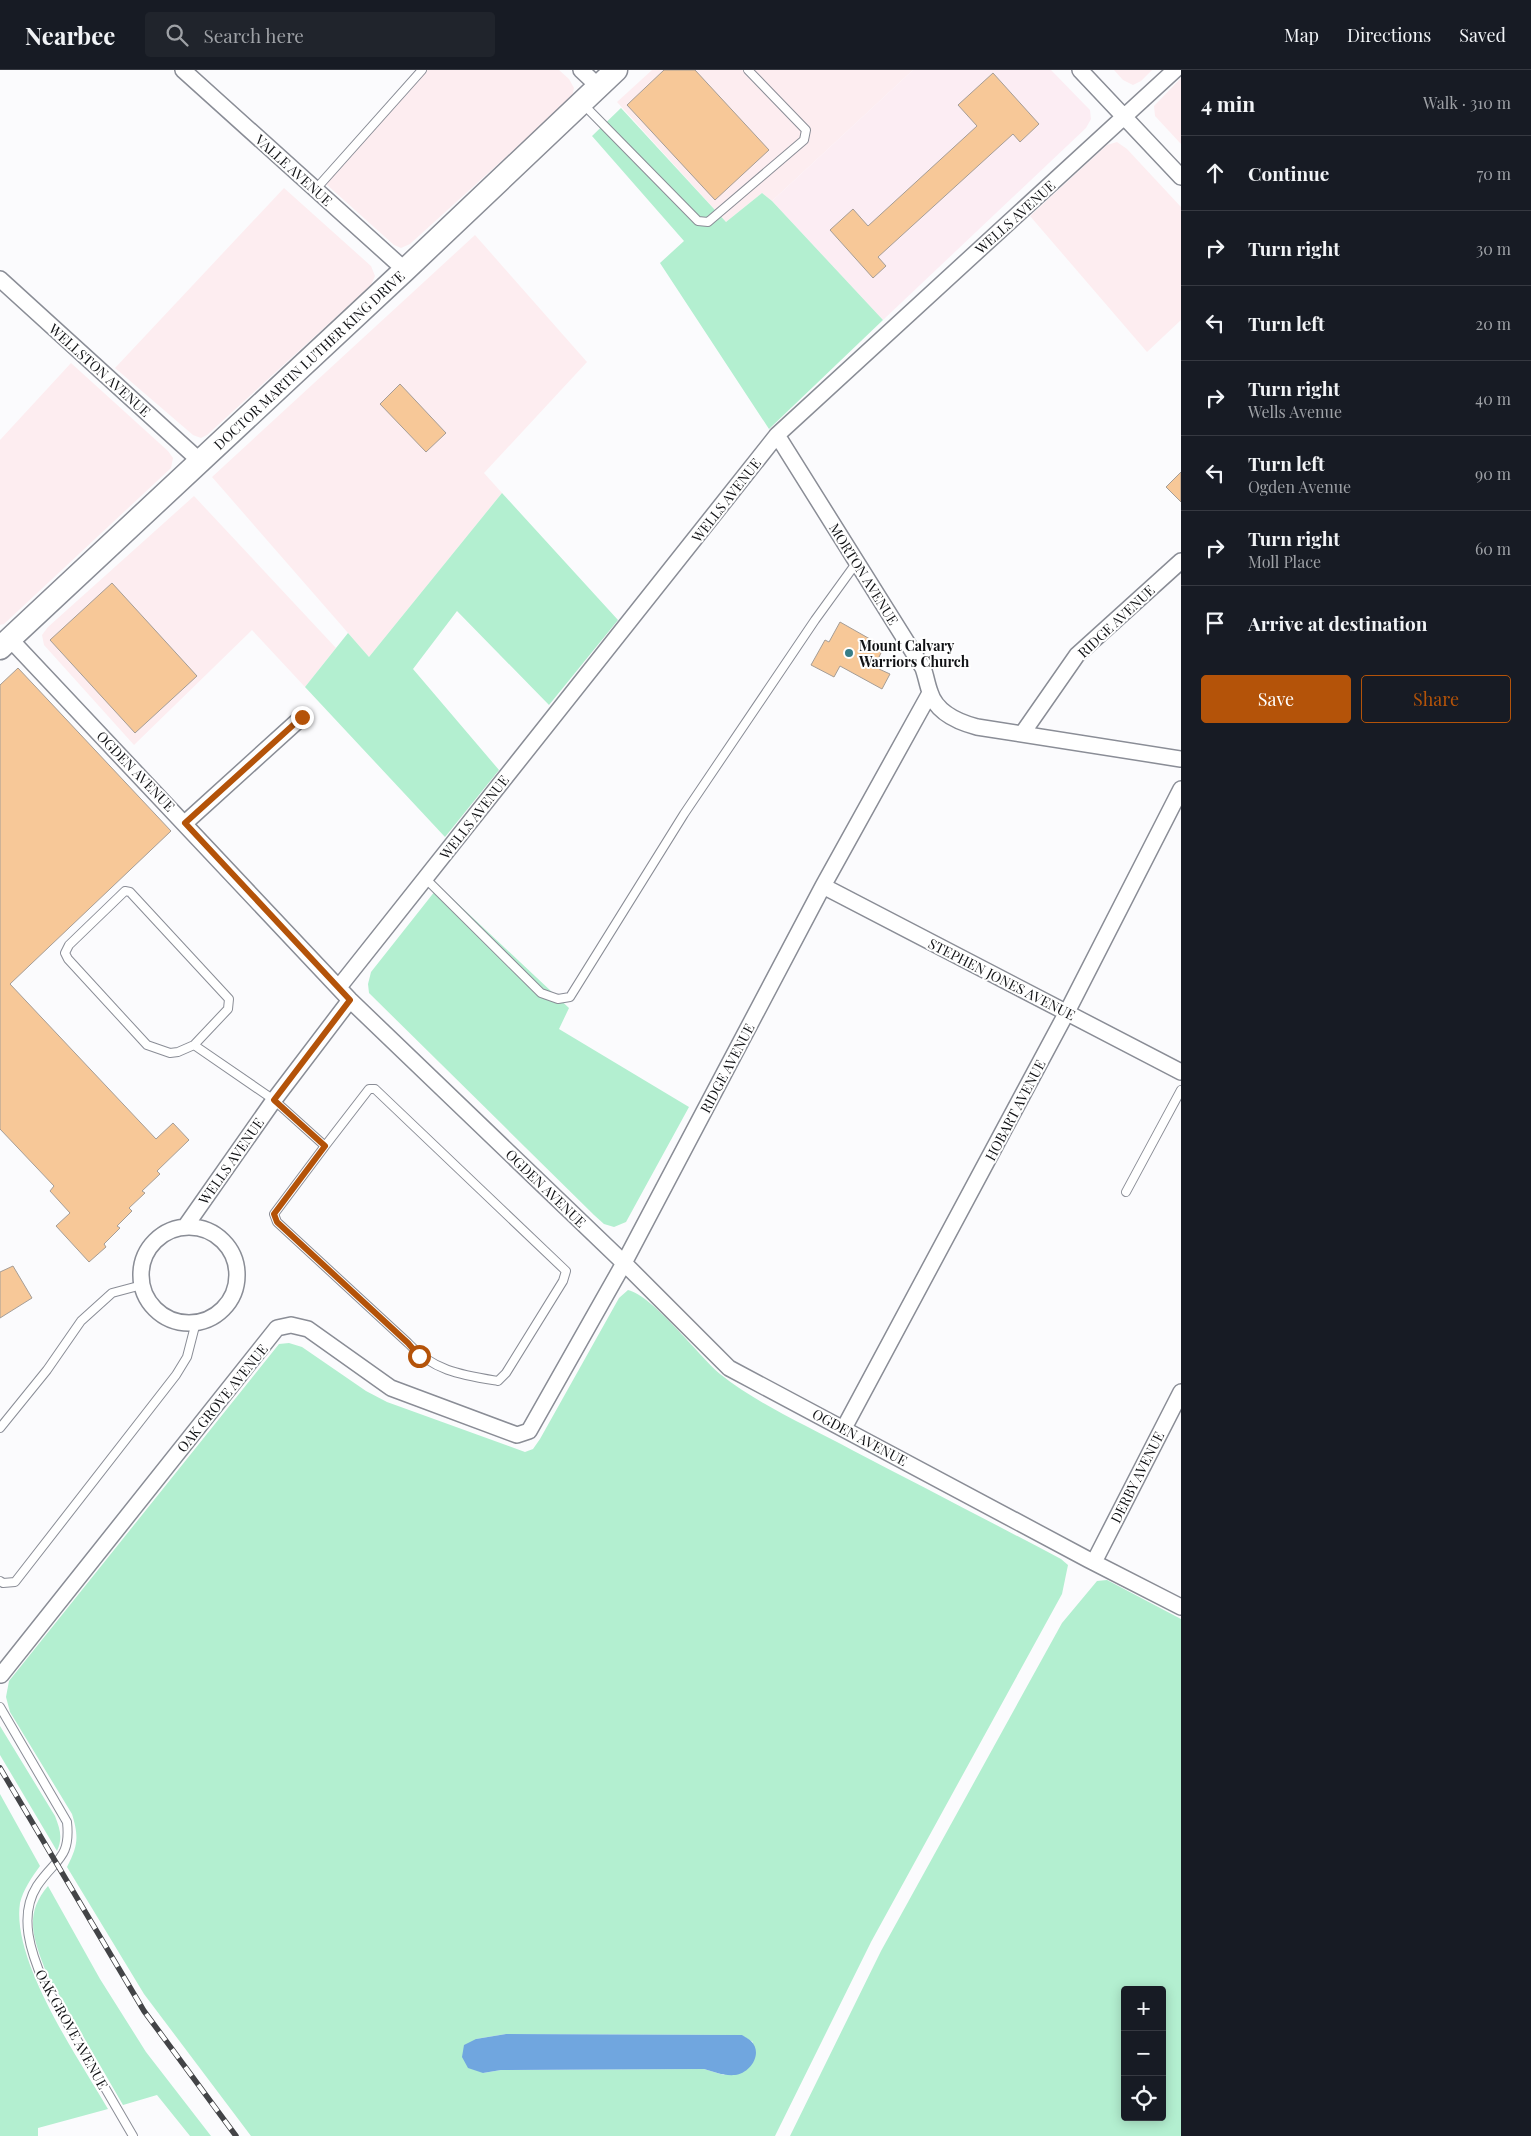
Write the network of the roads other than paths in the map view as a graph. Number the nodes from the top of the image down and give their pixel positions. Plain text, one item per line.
1 (183, 70) edge
2 (422, 70) edge
3 (581, 70) edge
4 (616, 70) edge
5 (748, 70) edge
6 (1080, 70) edge
7 (1175, 70) edge
8 (598, 86) junction
9 (581, 102) junction
10 (1124, 118) junction
11 (1181, 177) edge
12 (316, 190) junction
13 (406, 270) junction
14 (0, 278) edge
15 (777, 435) junction
16 (200, 461) junction
17 (1181, 561) edge
18 (856, 562) junction
19 (5, 644) edge
20 (930, 693) junction
21 (302, 717) dead end
22 (1022, 734) junction
23 (1181, 760) edge
24 (1181, 789) edge
25 (185, 823) junction
26 (426, 878) junction
27 (823, 886) junction
28 (339, 987) junction
29 (350, 1000) junction
30 (1067, 1012) junction
31 (194, 1046) junction
32 (1181, 1072) edge
33 (1181, 1090) edge
34 (274, 1100) junction
35 (325, 1146) junction
36 (1126, 1192) dead end
37 (185, 1227) junction
38 (624, 1263) junction
39 (142, 1285) junction
40 (196, 1322) junction
41 (1181, 1392) edge
42 (0, 1428) edge
43 (844, 1428) junction
44 (517, 1435) joint
45 (1094, 1562) junction
46 (0, 1581) edge
47 (1181, 1606) edge
48 (0, 1676) edge
49 (0, 1706) edge
50 (133, 2136) edge

1 - 12 street, VALLE AVENUE
2 - 12 lane
3 - 8 street
4 - 8 main road, DOCTOR MARTIN LUTHER KING DRIVE
5 - 9 lane
6 - 10 street
7 - 10 street, WELLS AVENUE
8 - 9 main road, DOCTOR MARTIN LUTHER KING DRIVE
9 - 13 main road, DOCTOR MARTIN LUTHER KING DRIVE
10 - 11 street
10 - 15 street, WELLS AVENUE
12 - 13 street, VALLE AVENUE
13 - 16 main road, DOCTOR MARTIN LUTHER KING DRIVE
14 - 16 street, WELLSTON AVENUE
15 - 18 street, MORTON AVENUE
15 - 26 street, WELLS AVENUE
16 - 19 main road, DOCTOR MARTIN LUTHER KING DRIVE
17 - 22 street, RIDGE AVENUE
18 - 20 street, MORTON AVENUE
18 - 26 lane
19 - 25 street, OGDEN AVENUE
20 - 22 street, MORTON AVENUE
20 - 27 street, RIDGE AVENUE
21 - 25 street
22 - 23 street, MORTON AVENUE
24 - 30 street, HOBART AVENUE
25 - 28 street, OGDEN AVENUE
26 - 28 street, WELLS AVENUE
27 - 30 street, STEPHEN JONES AVENUE
27 - 38 street, RIDGE AVENUE
28 - 29 street, OGDEN AVENUE
29 - 34 street, WELLS AVENUE
29 - 38 street, OGDEN AVENUE
30 - 32 street, STEPHEN JONES AVENUE
30 - 43 street, HOBART AVENUE
31 - 31 lane
31 - 34 lane
33 - 36 lane
34 - 35 lane
34 - 37 street, WELLS AVENUE
35 - 35 lane
37 - 39 street
37 - 40 street
38 - 43 street, OGDEN AVENUE
38 - 44 street, RIDGE AVENUE
39 - 40 street
39 - 42 lane
40 - 46 lane
41 - 45 street, DERBY AVENUE
43 - 45 street, OGDEN AVENUE
44 - 48 street, OAK GROVE AVENUE
45 - 47 street, OGDEN AVENUE
49 - 50 lane, OAK GROVE AVENUE

